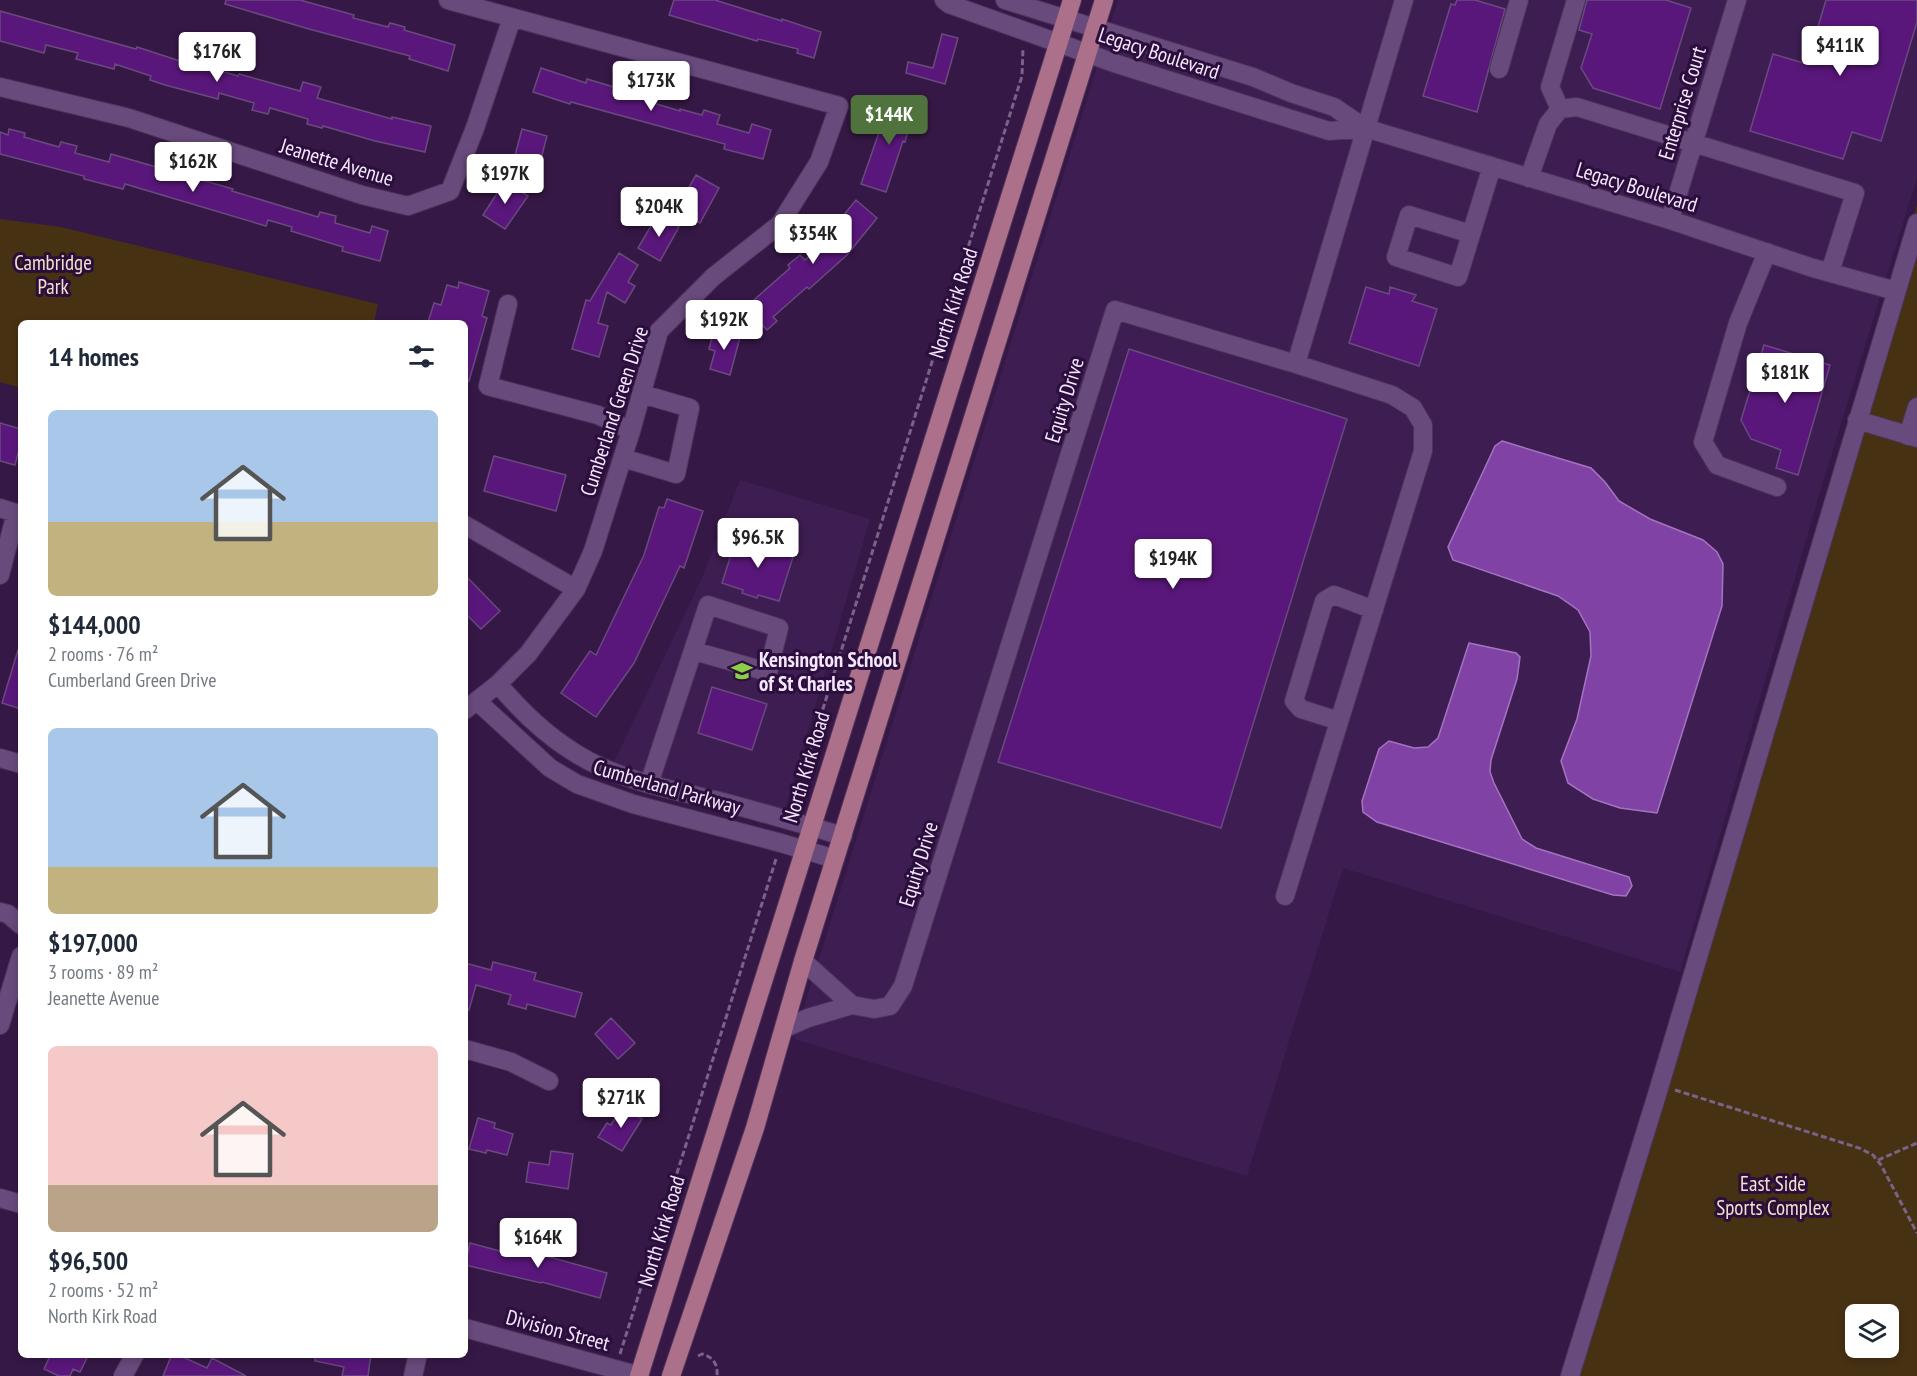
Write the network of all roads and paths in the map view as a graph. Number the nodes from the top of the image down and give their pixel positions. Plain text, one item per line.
1 (448, 0) edge
2 (944, 0) edge
3 (1005, 0) edge
4 (1072, 0) edge
5 (1104, 0) edge
6 (1404, 0) edge
7 (1519, 0) edge
8 (1576, 0) edge
9 (1737, 0) edge
10 (512, 18) junction
11 (1067, 18) junction
12 (1095, 27) junction
13 (1027, 30) junction
14 (1059, 42) junction
15 (1087, 53) junction
16 (1498, 69) dead end
17 (0, 87) edge
18 (1560, 109) junction
19 (1365, 128) junction
20 (1693, 143) junction
21 (1492, 166) junction
22 (1529, 178) junction
23 (1670, 220) junction
24 (1917, 223) edge
25 (1471, 234) junction
26 (1767, 252) junction
27 (1830, 272) junction
28 (1896, 291) junction
29 (508, 304) dead end
30 (1296, 364) junction
31 (642, 394) junction
32 (1917, 407) edge
33 (1857, 420) junction
34 (632, 431) junction
35 (1913, 437) edge
36 (623, 458) junction
37 (1777, 487) dead end
38 (0, 508) edge
39 (468, 527) edge
40 (3, 554) edge
41 (0, 575) edge
42 (576, 589) junction
43 (1374, 610) junction
44 (694, 651) junction
45 (498, 684) junction
46 (471, 706) edge
47 (1339, 722) junction
48 (0, 758) edge
49 (18, 763) edge
50 (649, 784) junction
51 (789, 820) junction
52 (811, 826) junction
53 (843, 836) junction
54 (781, 843) junction
55 (804, 849) junction
56 (835, 859) junction
57 (1285, 896) dead end
58 (0, 912) edge
59 (18, 922) edge
60 (803, 961) junction
61 (18, 966) edge
62 (852, 1005) junction
63 (0, 1025) edge
64 (784, 1028) junction
65 (468, 1050) edge
66 (549, 1081) dead end
67 (1675, 1090) dead end
68 (1917, 1143) edge
69 (1878, 1161) junction
70 (0, 1198) edge
71 (18, 1203) edge
72 (1917, 1233) edge
73 (468, 1329) edge
74 (626, 1334) junction
75 (632, 1335) dead end
76 (698, 1356) dead end
77 (133, 1358) edge
78 (417, 1358) edge
79 (616, 1369) junction
80 (123, 1376) edge
81 (413, 1376) edge
82 (639, 1376) edge
83 (671, 1376) edge
84 (717, 1376) edge
85 (1570, 1376) edge

1 - 10 street
2 - 13 street, Legacy Boulevard
3 - 11 street, Legacy Boulevard
4 - 11 main road, North Kirk Road
5 - 12 main road
6 - 19 street
7 - 16 street
8 - 18 street
9 - 20 street, Enterprise Court
10 - 17 street, Jeanette Avenue
10 - 31 street, Cumberland Green Drive
11 - 12 street, Legacy Boulevard
11 - 14 main road, North Kirk Road
12 - 15 main road
12 - 19 street, Legacy Boulevard
13 - 14 street, Legacy Boulevard
13 - 51 path
14 - 15 street, Legacy Boulevard
14 - 52 main road, North Kirk Road
15 - 19 street, Legacy Boulevard
15 - 53 main road
18 - 20 street
18 - 22 street
19 - 21 street, Legacy Boulevard
19 - 30 street
20 - 23 street, Enterprise Court
20 - 27 street
21 - 22 street, Legacy Boulevard
21 - 25 street
22 - 23 street, Legacy Boulevard
23 - 26 street, Legacy Boulevard
24 - 28 street
25 - 25 street
26 - 27 street, Legacy Boulevard
26 - 37 street
27 - 28 street, Legacy Boulevard
28 - 33 street
29 - 34 street
30 - 43 street
30 - 62 street, Equity Drive
31 - 34 street, Cumberland Green Drive
31 - 36 street
32 - 35 street
33 - 35 street
33 - 85 street
34 - 36 street, Cumberland Green Drive
36 - 42 street, Cumberland Green Drive
38 - 40 street
39 - 42 street
40 - 41 street
42 - 45 street, Cumberland Green Drive
43 - 47 street
43 - 47 street
44 - 44 street
44 - 50 street
45 - 46 street, Cumberland Green Drive
45 - 50 street, Cumberland Parkway
46 - 54 street, Cumberland Parkway
47 - 57 street
48 - 49 street
50 - 51 street, Cumberland Parkway
51 - 52 street, Cumberland Parkway
52 - 53 street, Cumberland Parkway
52 - 55 main road, North Kirk Road
53 - 56 main road
54 - 55 street, Cumberland Parkway
54 - 74 path
55 - 56 street, Cumberland Parkway
55 - 82 main road, North Kirk Road
56 - 60 main road
58 - 59 street
60 - 62 street
60 - 64 main road
61 - 63 street
62 - 64 street, Equity Drive
64 - 83 main road
65 - 66 street
67 - 69 path
68 - 69 path
69 - 72 path
70 - 71 street
73 - 79 street, Division Street
74 - 75 path
74 - 79 path
76 - 84 path
77 - 80 street
78 - 81 street
79 - 82 street, Division Street

